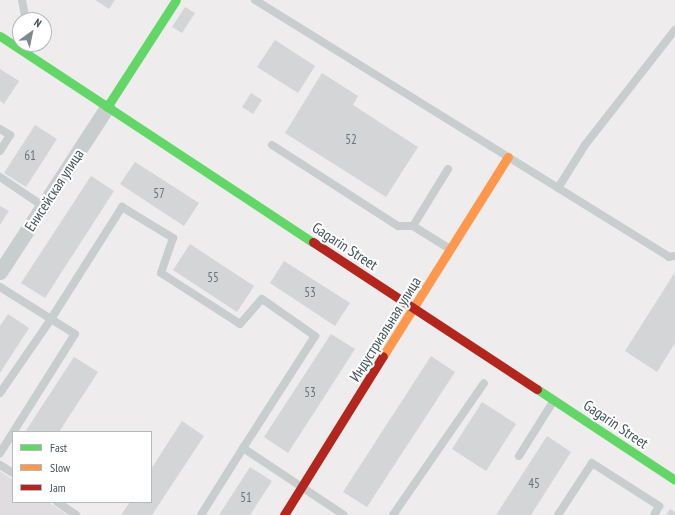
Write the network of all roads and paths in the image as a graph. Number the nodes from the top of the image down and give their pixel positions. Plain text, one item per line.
1 (22, 0) edge
2 (176, 0) edge
3 (255, 0) edge
4 (24, 12) edge
5 (675, 30) edge
6 (0, 36) edge
7 (33, 52) edge
8 (34, 58) junction
9 (107, 107) junction
10 (0, 129) edge
11 (272, 144) dead end
12 (0, 151) edge
13 (508, 157) junction
14 (448, 169) dead end
15 (0, 177) edge
16 (558, 188) junction
17 (43, 206) junction
18 (413, 226) junction
19 (451, 250) junction
20 (675, 256) edge
21 (0, 272) edge
22 (0, 287) edge
23 (415, 308) junction
24 (51, 319) junction
25 (484, 383) dead end
26 (0, 394) edge
27 (554, 399) junction
28 (14, 431) edge
29 (12, 434) edge
30 (243, 448) junction
31 (0, 453) edge
32 (519, 456) dead end
33 (0, 465) edge
34 (12, 472) edge
35 (675, 480) edge
36 (302, 488) junction
37 (58, 503) edge
38 (76, 515) edge
39 (201, 515) edge
40 (284, 515) edge
41 (344, 515) edge
42 (393, 515) edge
43 (558, 515) edge
44 (654, 515) edge

1 - 4 lane
2 - 9 main road
3 - 13 lane
5 - 16 lane
6 - 8 main road, Gagarin Street
7 - 8 lane
8 - 9 main road, Gagarin Street
9 - 17 street, Енисейская улица
9 - 23 main road, Gagarin Street
10 - 12 lane
11 - 18 lane
13 - 16 lane
13 - 19 main road, Индустриальная улица
14 - 18 lane
15 - 17 lane
16 - 20 lane
17 - 21 street, Енисейская улица
18 - 19 lane
19 - 23 main road, Индустриальная улица
22 - 24 lane
23 - 27 main road, Gagarin Street
23 - 36 main road, Индустриальная улица
24 - 26 lane
24 - 28 lane
24 - 30 lane
25 - 42 lane
27 - 32 lane
27 - 35 main road, Gagarin Street
29 - 31 lane
30 - 36 lane
30 - 39 lane
33 - 34 lane
36 - 40 main road, Индустриальная улица
36 - 41 lane
37 - 38 lane
43 - 44 lane

